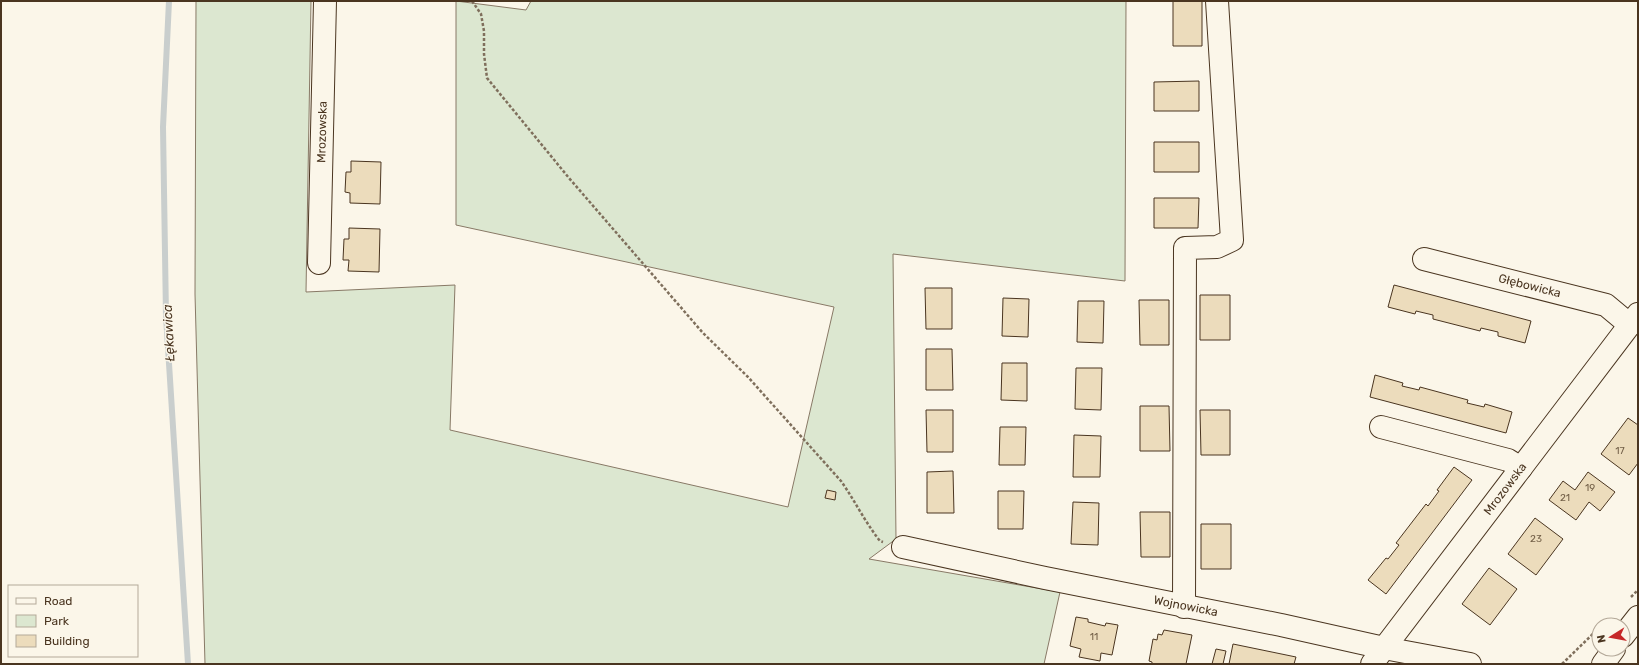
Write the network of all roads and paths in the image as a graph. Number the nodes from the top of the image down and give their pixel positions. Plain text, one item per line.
1 (325, 1) edge
2 (472, 1) edge
3 (1217, 1) edge
4 (1424, 259) dead end
5 (319, 263) dead end
6 (1634, 320) edge
7 (1381, 427) dead end
8 (1521, 468) junction
9 (880, 541) dead end
10 (903, 547) dead end
11 (1184, 607) junction
12 (1638, 617) edge
13 (1631, 626) edge
14 (1591, 636) edge
15 (1378, 656) edge
16 (1470, 664) edge
17 (1562, 664) edge

1 - 5 street, Mrozowska
2 - 9 path
3 - 11 street
4 - 6 street, Głębowicka
6 - 8 street, Mrozowska
7 - 8 street
8 - 15 street, Mrozowska
10 - 11 street, Wojnowicka
11 - 15 street, Wojnowicka
12 - 13 street
14 - 17 path
15 - 16 street, Wojnowicka

